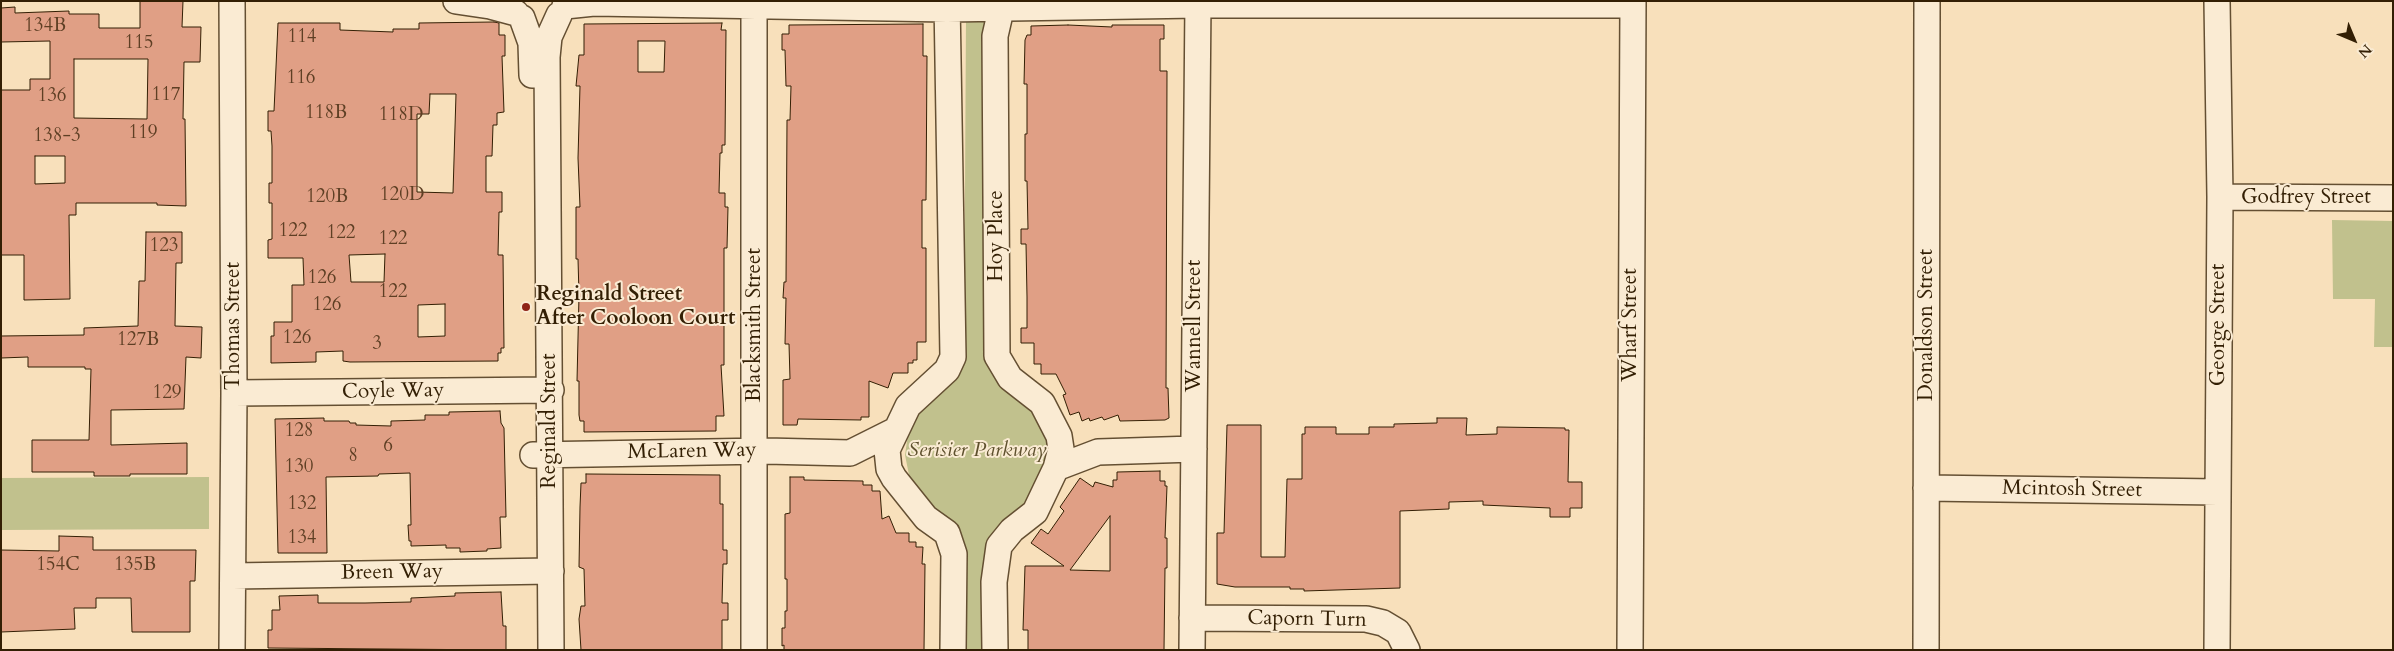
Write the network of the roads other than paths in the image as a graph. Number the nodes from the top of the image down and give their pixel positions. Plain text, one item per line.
1 (232, 1) edge
2 (456, 1) edge
3 (1927, 1) edge
4 (2217, 1) edge
5 (1198, 3) edge
6 (1633, 3) edge
7 (754, 4) edge
8 (947, 5) edge
9 (1003, 5) edge
10 (563, 8) edge
11 (517, 11) edge
12 (2220, 197) junction
13 (2393, 198) edge
14 (542, 390) junction
15 (234, 393) junction
16 (896, 430) junction
17 (1194, 449) junction
18 (1059, 451) junction
19 (755, 452) junction
20 (850, 453) junction
21 (542, 455) junction
22 (894, 478) junction
23 (1926, 488) junction
24 (2218, 492) junction
25 (543, 571) junction
26 (233, 576) junction
27 (1192, 618) junction
28 (232, 650) edge
29 (535, 650) edge
30 (551, 650) edge
31 (754, 650) edge
32 (953, 650) edge
33 (995, 650) edge
34 (1192, 650) edge
35 (1407, 650) edge
36 (1630, 650) edge
37 (1926, 650) edge
38 (2218, 650) edge

1 - 15 street, Thomas Street
2 - 11 street
3 - 23 street, Donaldson Street
4 - 12 street, George Street
5 - 6 street
5 - 9 street
5 - 17 street, Wannell Street
6 - 36 street, Wharf Street
7 - 8 street
7 - 10 street
7 - 19 street, Blacksmith Street
8 - 9 street
8 - 16 street
9 - 18 street, Hoy Place
10 - 11 street
10 - 14 street, Reginald Street
11 - 14 street, Reginald Street
12 - 13 street, Godfrey Street
12 - 24 street, George Street
14 - 15 street, Coyle Way
14 - 21 street, Reginald Street
15 - 26 street, Thomas Street
16 - 20 street, McLaren Way
16 - 22 street
17 - 18 street
17 - 27 street, Wannell Street
18 - 33 street
19 - 20 street, McLaren Way
19 - 21 street, McLaren Way
19 - 31 street, Blacksmith Street
20 - 22 street, McLaren Way
21 - 25 street, Reginald Street
22 - 32 street
23 - 24 street, Mcintosh Street
23 - 37 street, Donaldson Street
24 - 38 street, George Street
25 - 26 street, Breen Way
25 - 29 street, Reginald Street
25 - 30 street, Reginald Street
26 - 28 street, Thomas Street
27 - 34 street, Wannell Street
27 - 35 street, Caporn Turn

